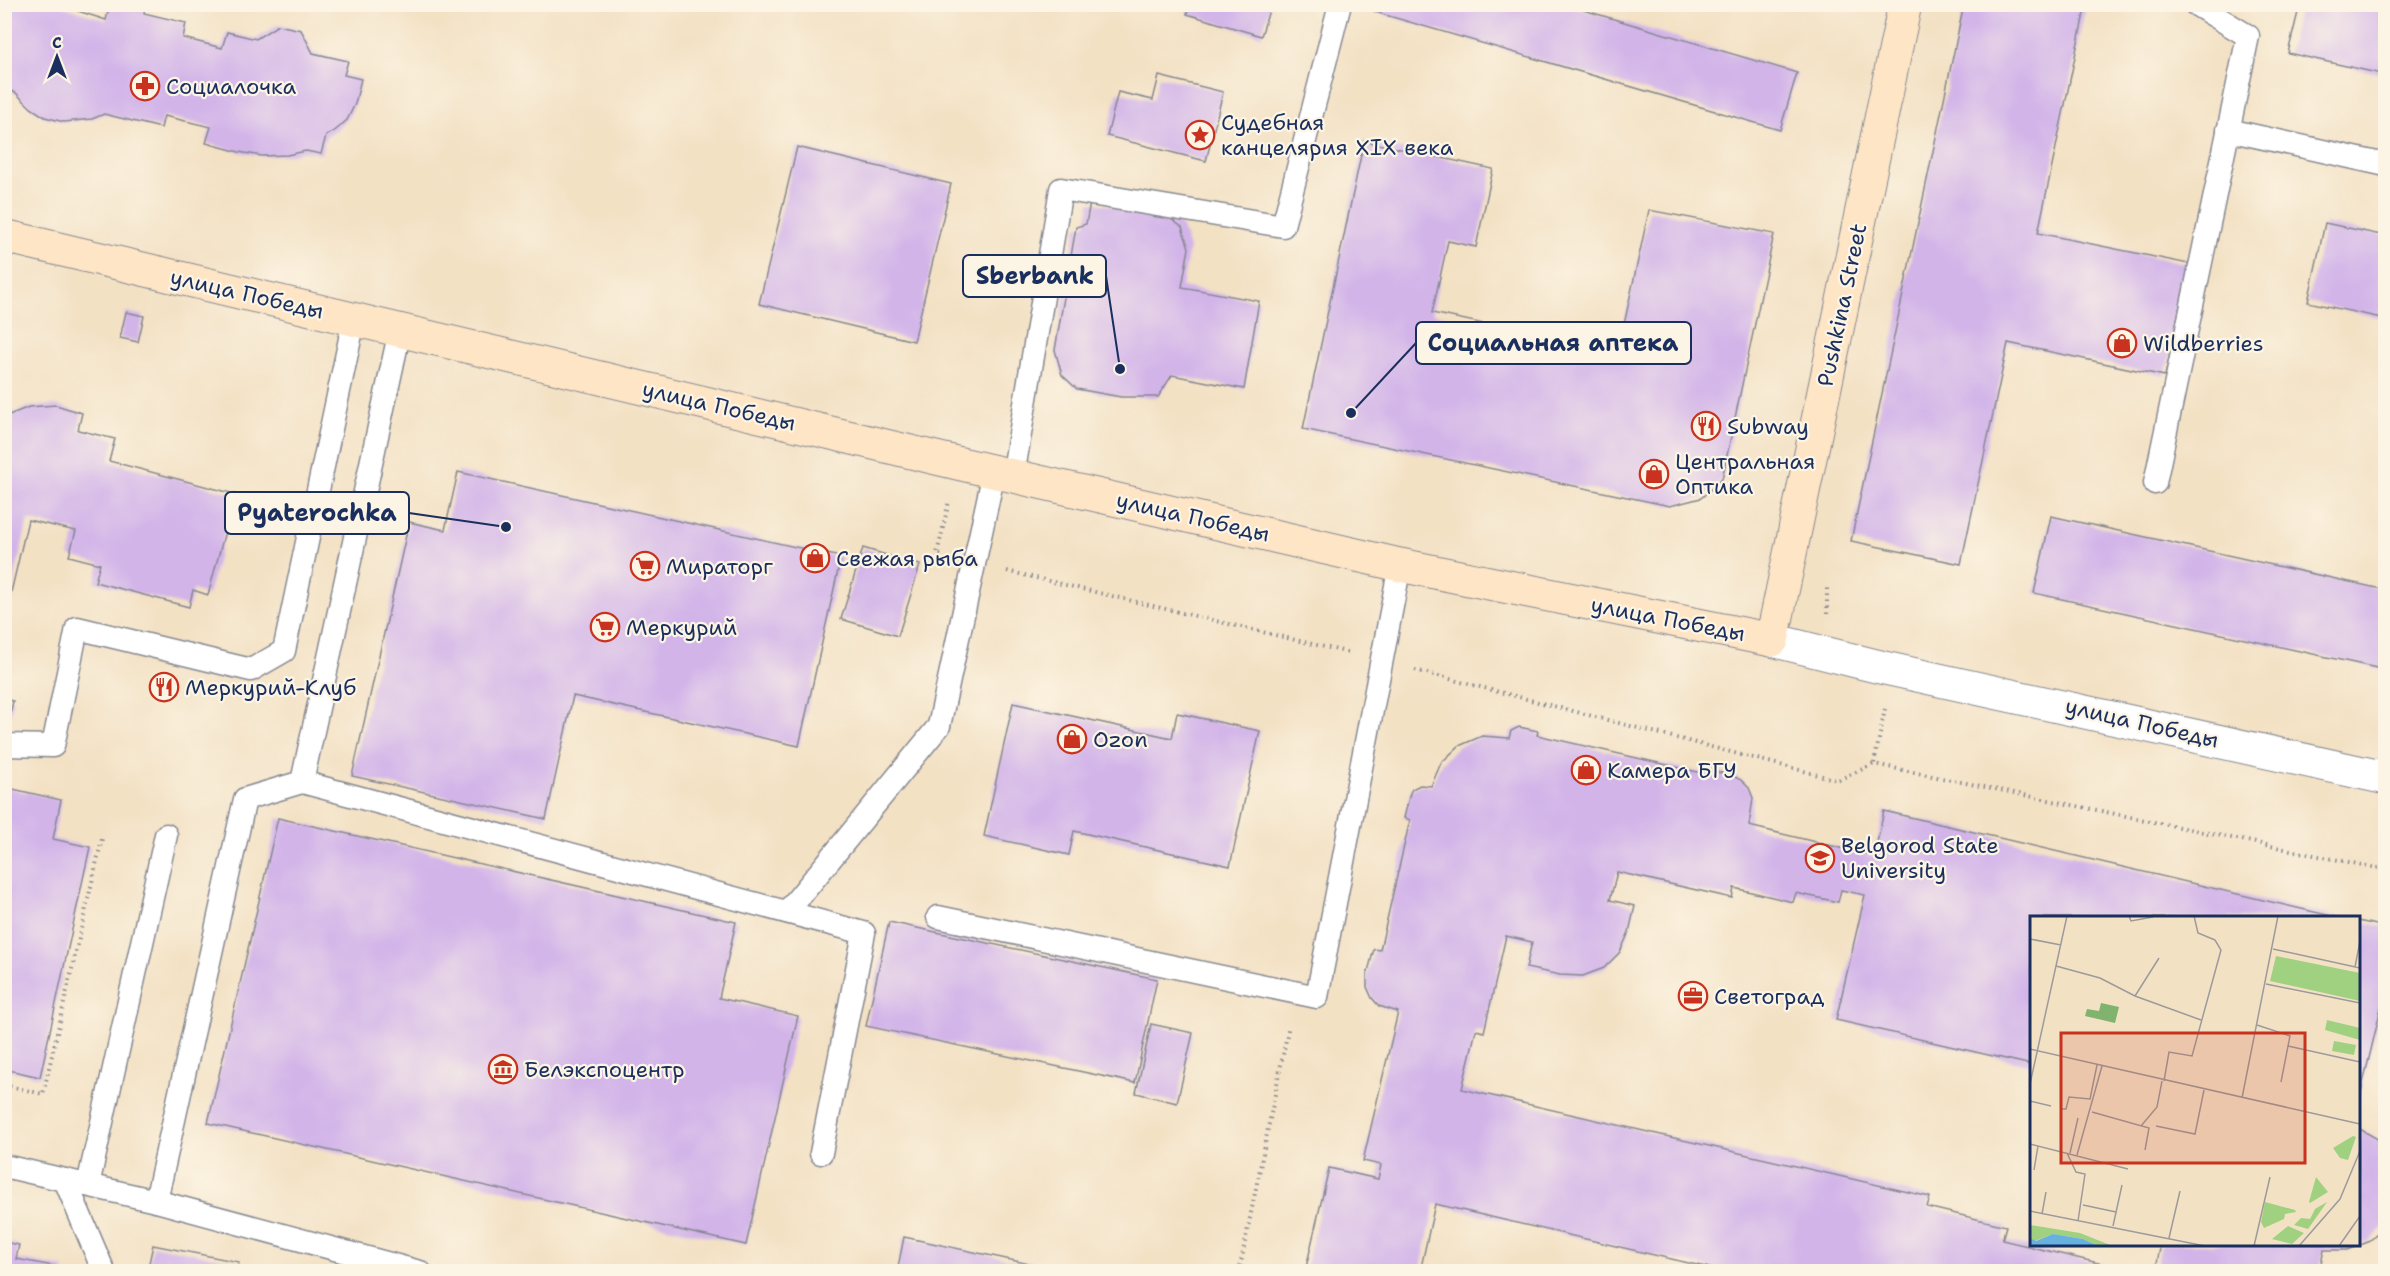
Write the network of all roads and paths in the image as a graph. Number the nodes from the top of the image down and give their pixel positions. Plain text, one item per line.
1 (1340, 4) edge
2 (1905, 4) edge
3 (2195, 4) edge
4 (2228, 130) junction
5 (2385, 165) edge
6 (4, 236) edge
7 (354, 320) junction
8 (400, 330) junction
9 (1004, 474) junction
10 (2155, 483) dead end
11 (1400, 565) junction
12 (1827, 585) dead end
13 (1837, 617) dead end
14 (1772, 640) junction
15 (1382, 662) junction
16 (1892, 669) junction
17 (4, 745) edge
18 (1874, 764) junction
19 (2385, 778) edge
20 (302, 782) junction
21 (166, 835) dead end
22 (102, 839) dead end
23 (2385, 867) edge
24 (786, 912) junction
25 (938, 917) dead end
26 (4, 1085) edge
27 (821, 1153) dead end
28 (4, 1166) edge
29 (65, 1180) junction
30 (88, 1185) junction
31 (156, 1201) junction
32 (104, 1272) edge
33 (420, 1272) edge

1 - 9 lane
2 - 14 street, Pushkina Street
3 - 4 lane
4 - 5 lane
4 - 10 lane
6 - 7 street, улица Победы
7 - 8 street, улица Победы
7 - 17 lane
8 - 9 street, улица Победы
8 - 20 lane
9 - 11 street, улица Победы
9 - 24 lane
11 - 14 street, улица Победы
11 - 15 lane
12 - 13 path
14 - 16 street, улица Победы
15 - 18 path
15 - 25 lane
16 - 18 path
16 - 19 street, улица Победы
18 - 23 path
20 - 24 lane
20 - 31 lane
21 - 30 lane
22 - 26 path
24 - 27 lane
28 - 29 lane
29 - 30 lane
29 - 32 lane
30 - 31 lane
31 - 33 lane

